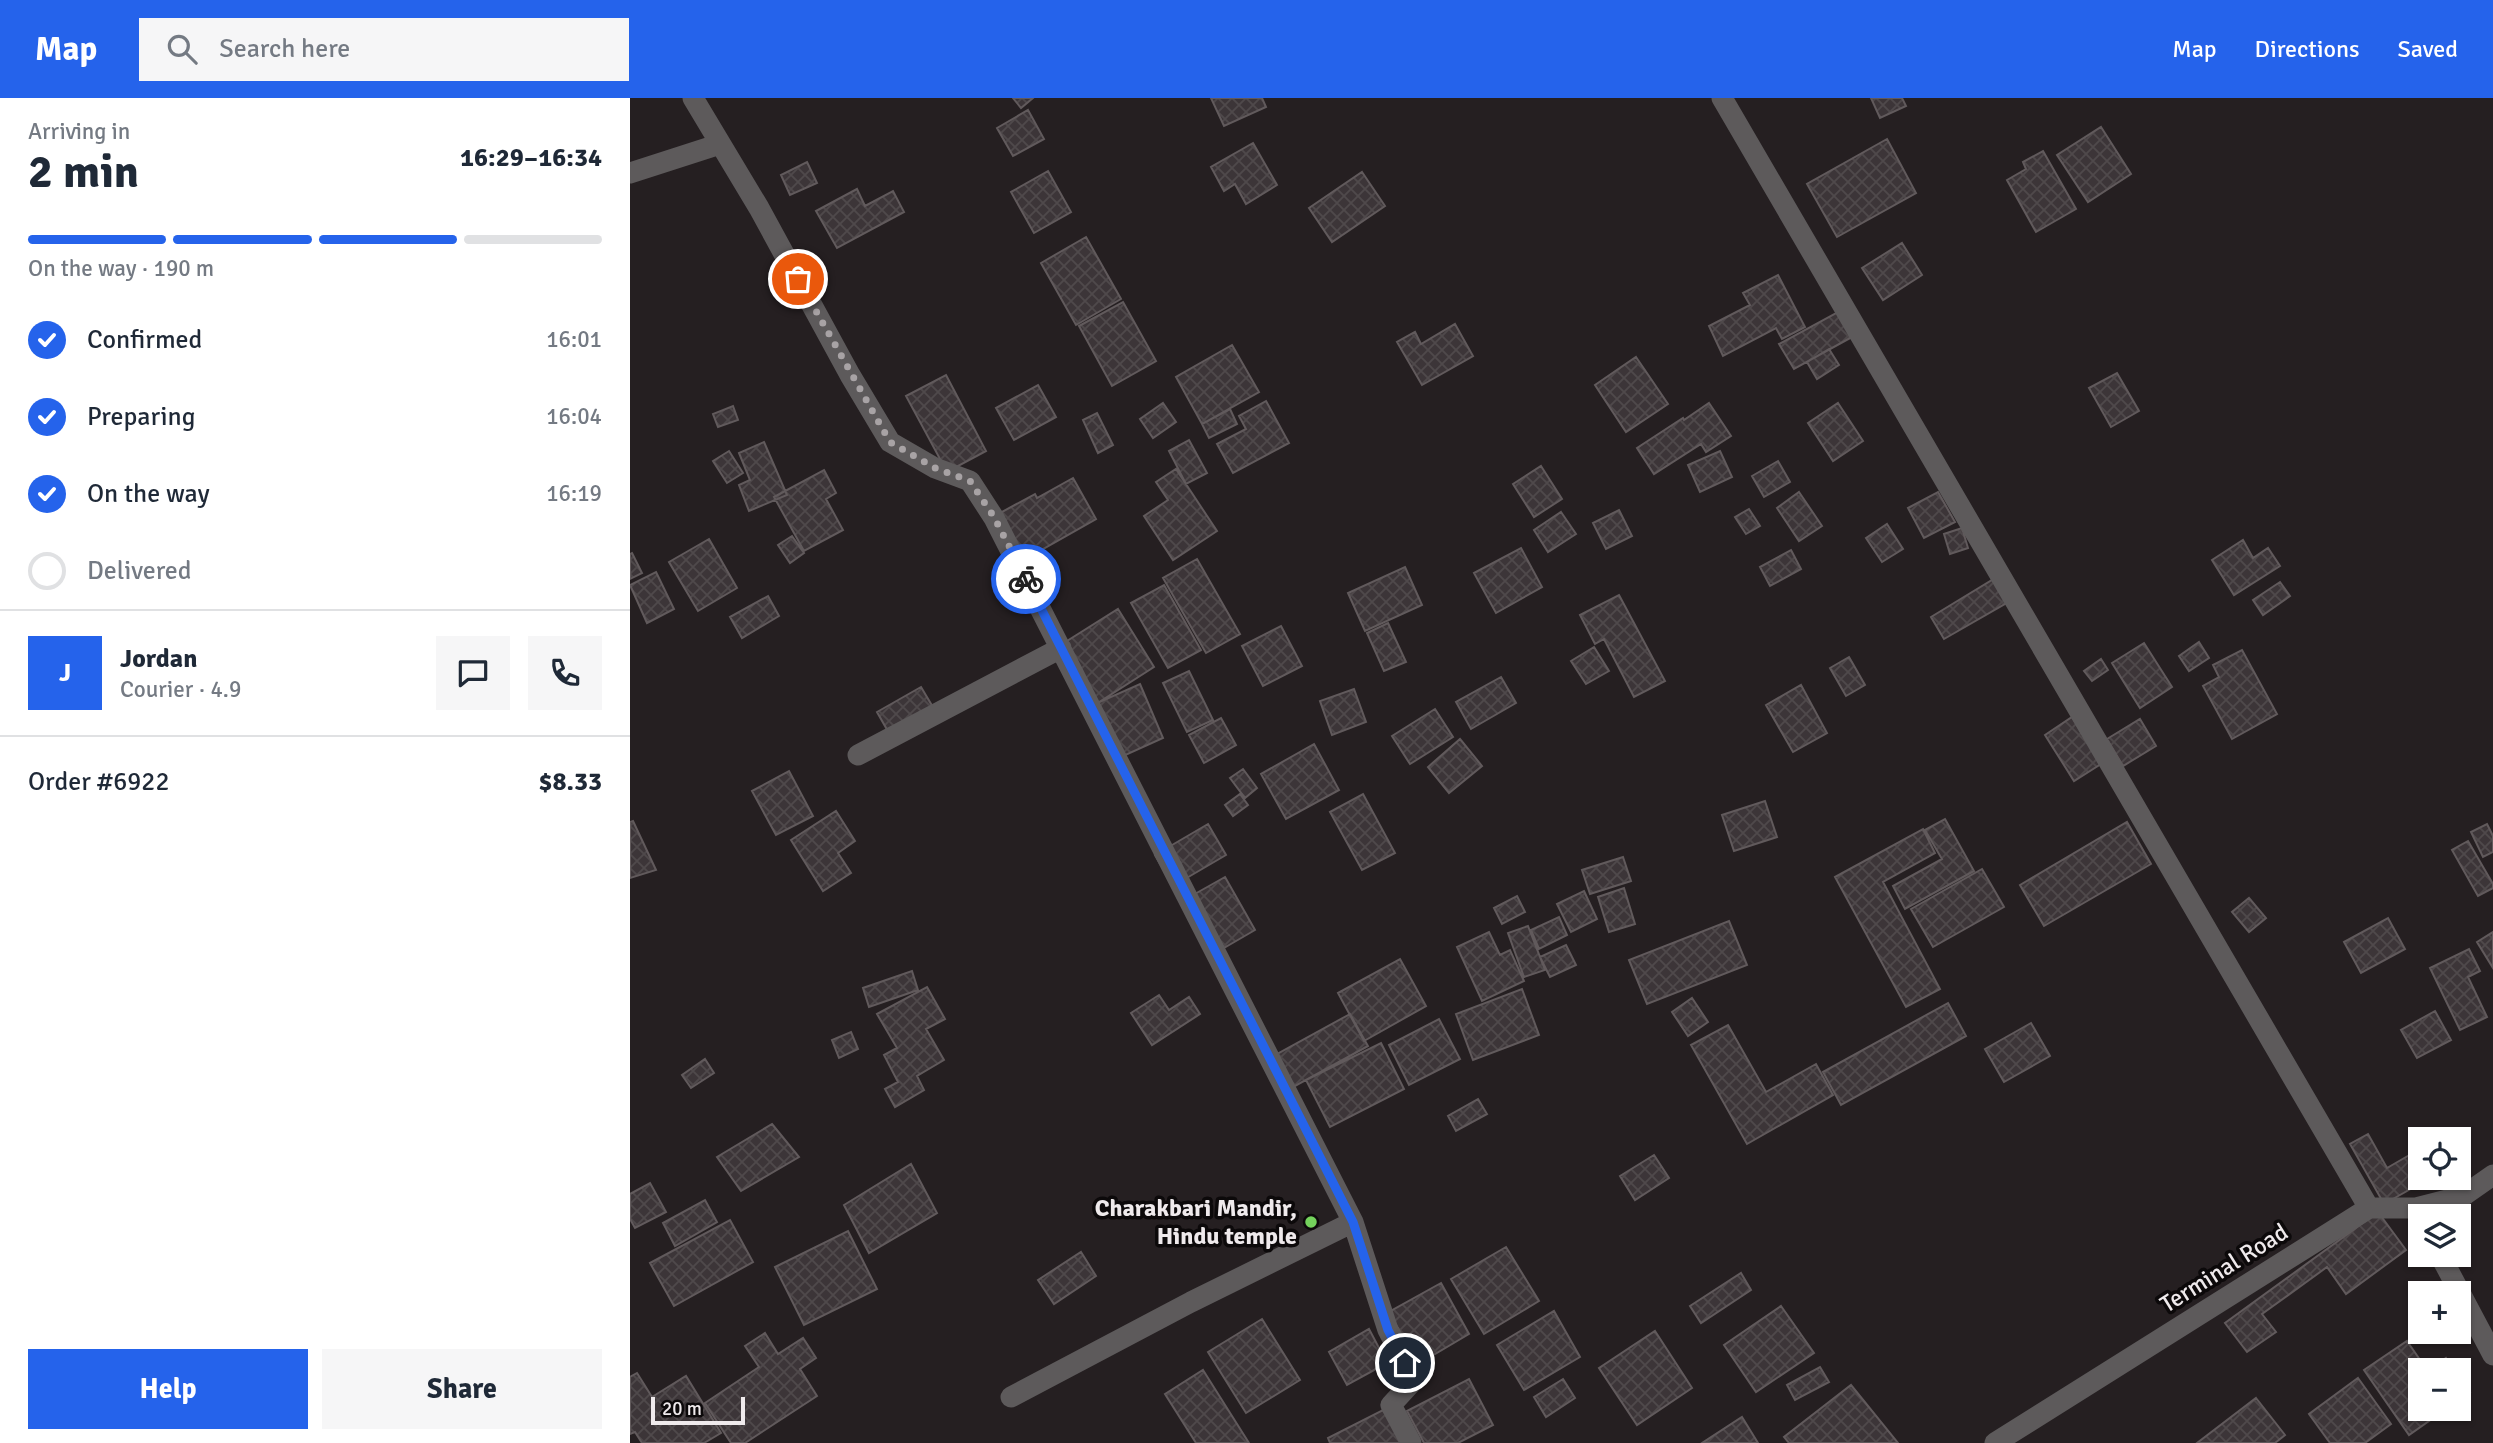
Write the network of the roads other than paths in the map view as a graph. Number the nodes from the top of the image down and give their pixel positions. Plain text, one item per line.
1 (692, 98) edge
2 (1722, 98) edge
3 (720, 144) junction
4 (630, 173) edge
5 (1061, 648) junction
6 (858, 755) dead end
7 (2493, 1175) edge
8 (2442, 1204) edge
9 (2370, 1208) junction
10 (2408, 1212) edge
11 (1353, 1222) junction
12 (2446, 1267) edge
13 (2493, 1355) edge
14 (1011, 1397) dead end
15 (1411, 1443) edge
16 (1995, 1443) edge

1 - 3 street
2 - 9 street
3 - 4 street
3 - 5 street
5 - 6 street
5 - 11 street
7 - 8 street
9 - 10 street
9 - 16 street, Terminal Road
11 - 14 street
11 - 15 street
12 - 13 street

